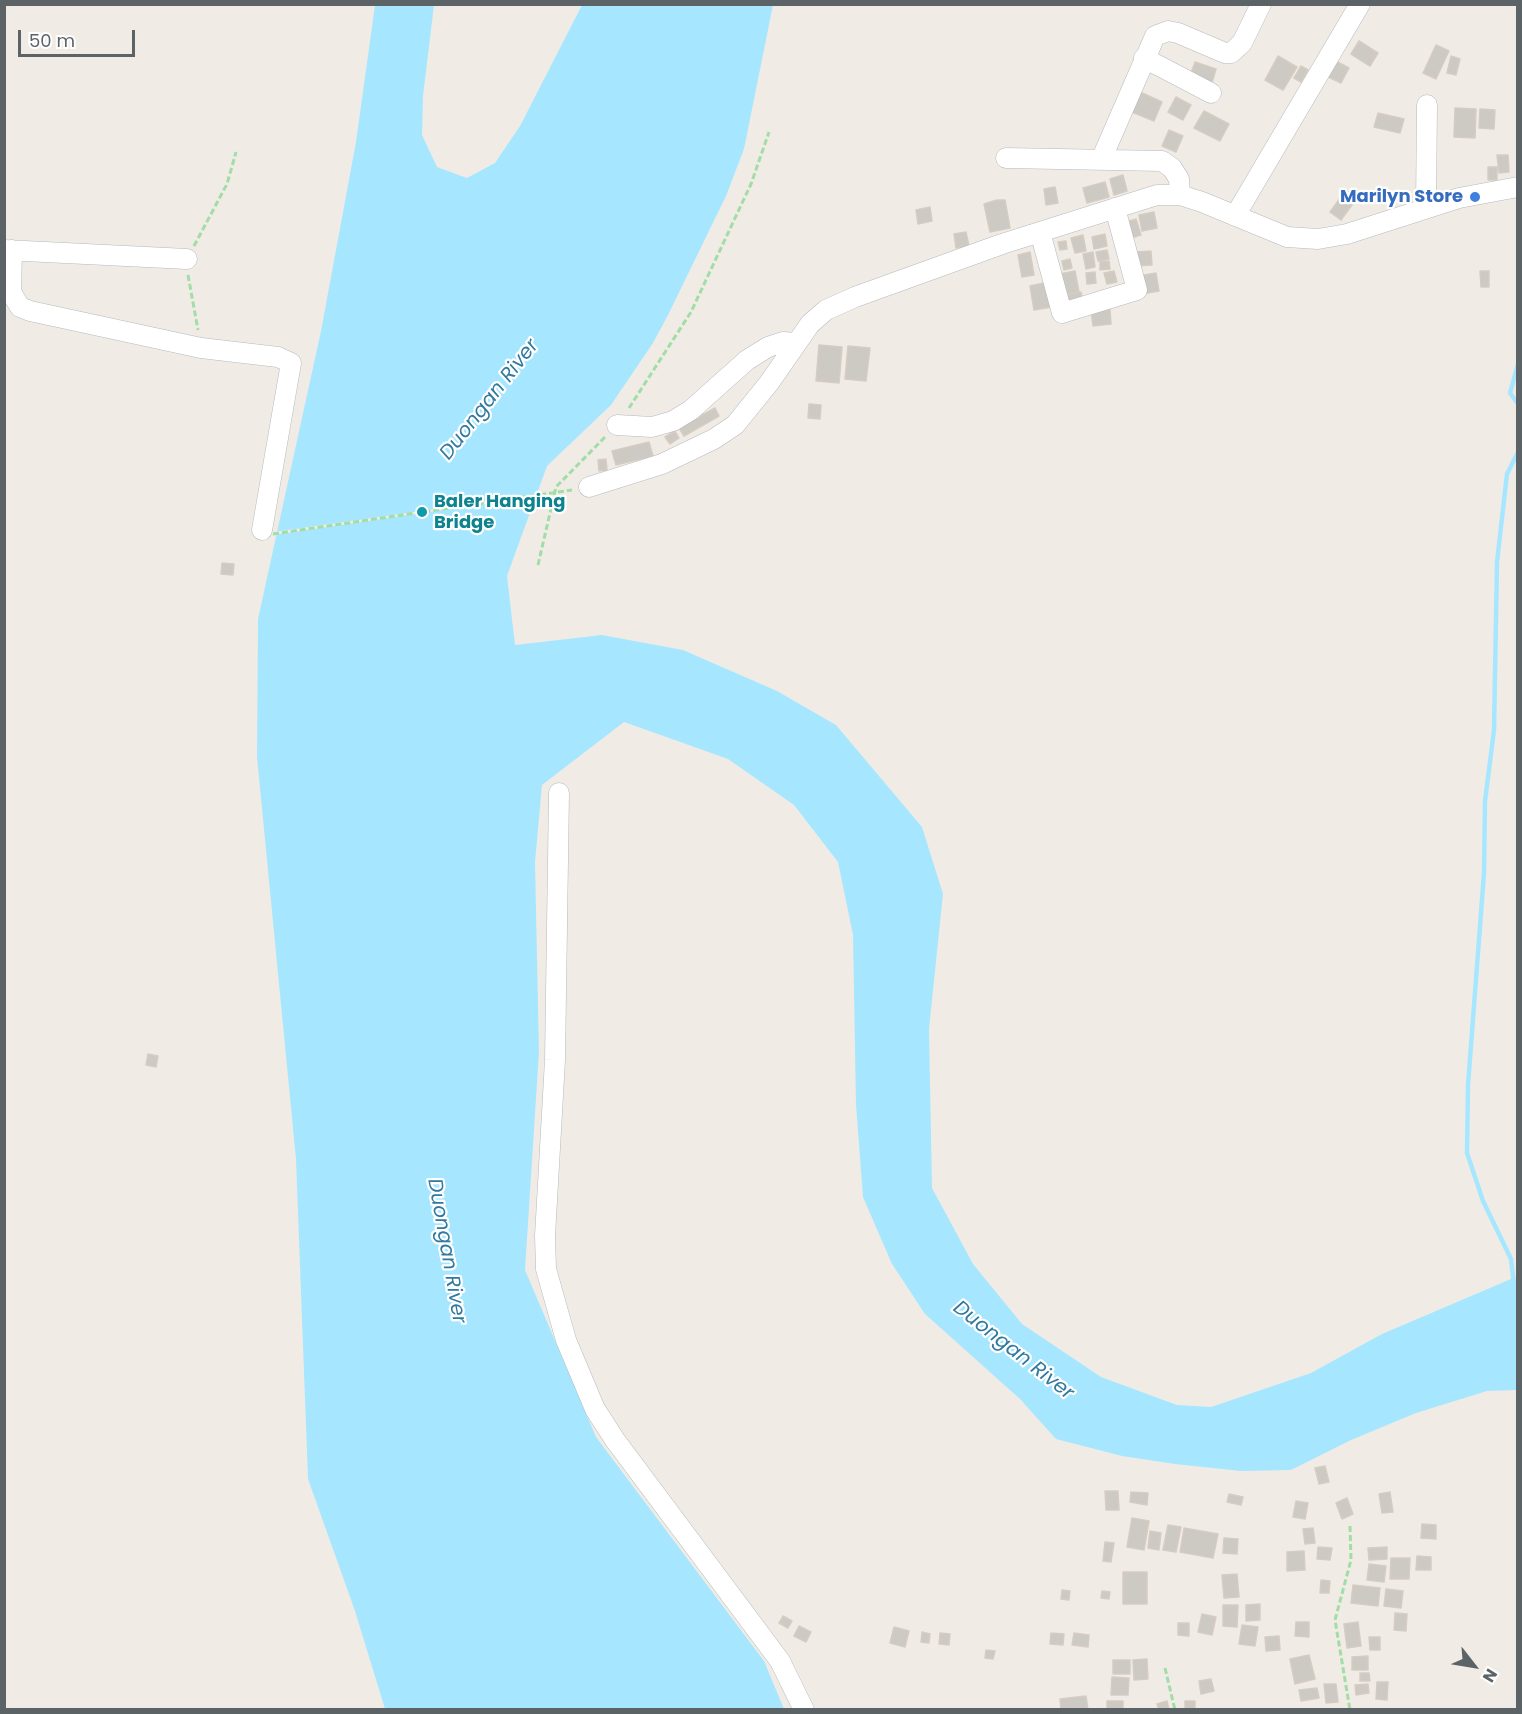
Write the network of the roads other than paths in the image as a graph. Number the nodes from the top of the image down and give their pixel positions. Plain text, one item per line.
1 (1261, 4) edge
2 (1360, 4) edge
3 (1144, 58) junction
4 (1211, 93) dead end
5 (1427, 105) dead end
6 (1005, 158) dead end
7 (1101, 160) junction
8 (1518, 187) edge
9 (1180, 195) junction
10 (1426, 207) junction
11 (1115, 208) junction
12 (1235, 216) junction
13 (1040, 232) junction
14 (8, 250) edge
15 (187, 259) road end
16 (795, 344) junction
17 (617, 425) road end
18 (581, 489) road end
19 (267, 532) road end
20 (559, 793) dead end
21 (804, 1710) edge

1 - 3 street
2 - 12 street
3 - 4 street
3 - 7 street
5 - 10 street
6 - 7 street
7 - 9 street
8 - 10 street
9 - 11 street
9 - 12 street
10 - 12 street
11 - 13 street
11 - 13 street
13 - 16 street
14 - 15 street
14 - 19 street
16 - 17 street
16 - 18 street
20 - 21 street

